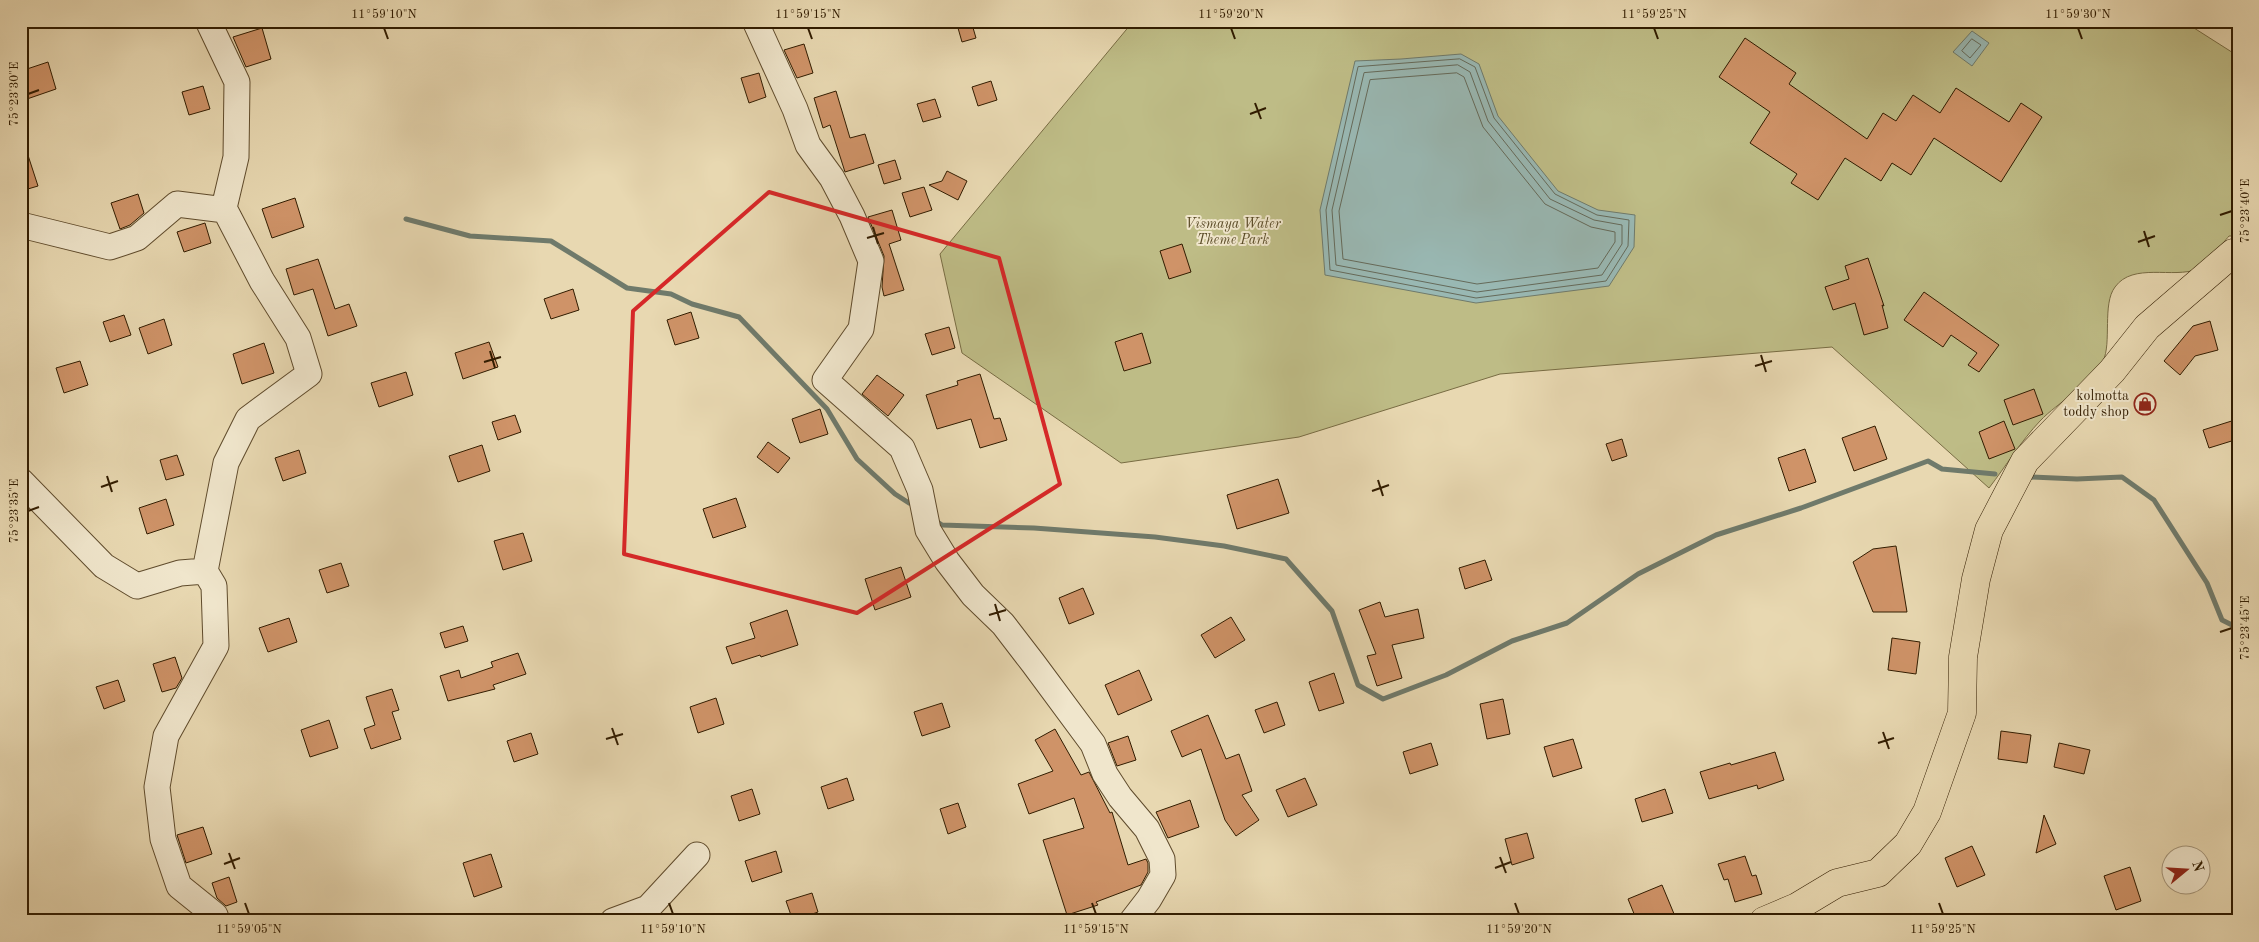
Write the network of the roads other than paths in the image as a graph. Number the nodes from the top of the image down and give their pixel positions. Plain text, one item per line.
1 (208, 21) edge
2 (755, 21) edge
3 (225, 210) junction
4 (21, 225) edge
5 (2236, 257) edge
6 (21, 481) edge
7 (205, 571) junction
8 (698, 855) dead end
9 (217, 921) edge
10 (613, 921) edge
11 (1132, 921) edge
12 (1764, 921) edge

1 - 3 street
2 - 11 street
3 - 4 street
3 - 7 street
5 - 12 main road
6 - 7 street
7 - 9 street
8 - 10 street

